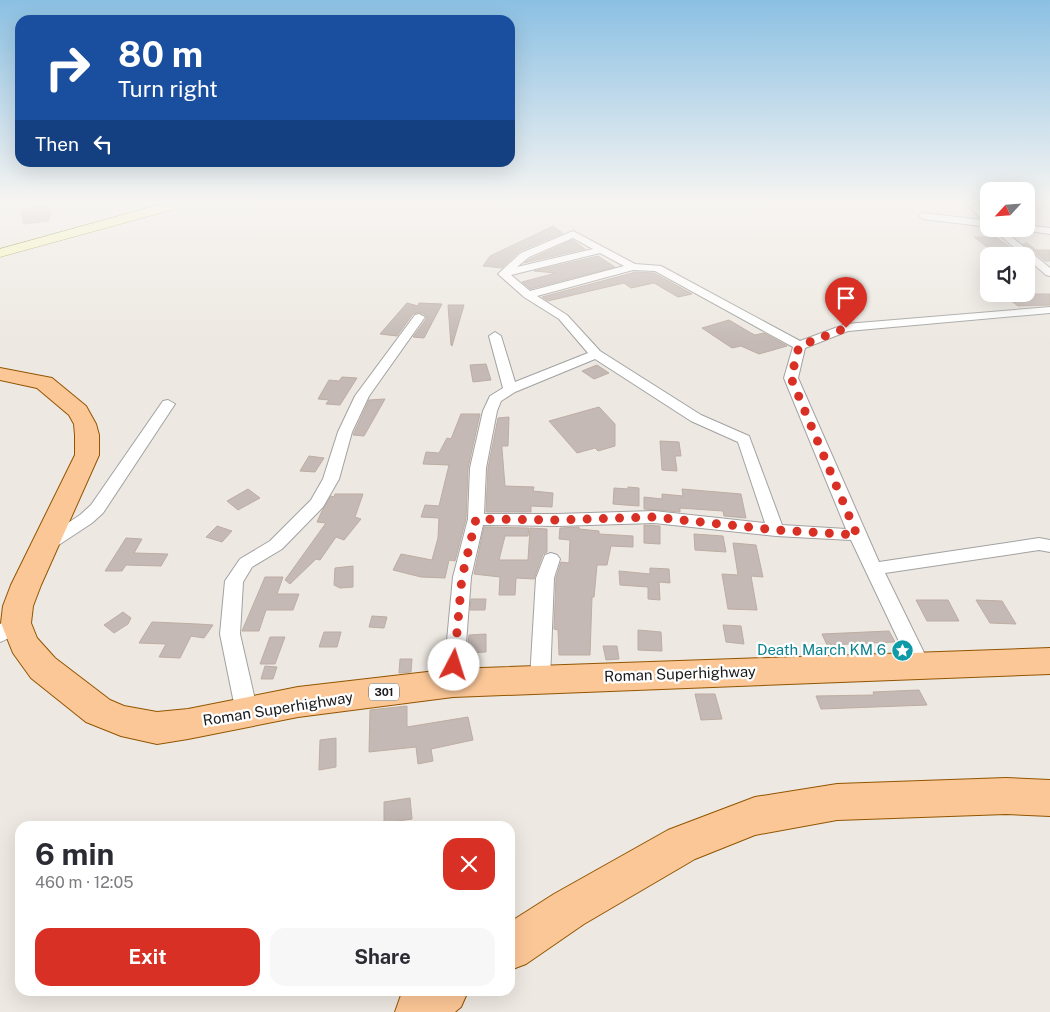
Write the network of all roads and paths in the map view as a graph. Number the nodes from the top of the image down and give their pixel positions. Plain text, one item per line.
1 (17, 248) edge
2 (540, 248) edge
3 (598, 248) edge
4 (1020, 248) edge
5 (601, 250) junction
6 (0, 253) edge
7 (633, 268) junction
8 (502, 274) junction
9 (1050, 274) edge
10 (528, 295) junction
11 (1050, 310) edge
12 (419, 316) dead end
13 (495, 336) dead end
14 (799, 346) junction
15 (596, 354) junction
16 (0, 374) edge
17 (510, 389) junction
18 (168, 404) dead end
19 (476, 519) junction
20 (776, 530) junction
21 (857, 535) junction
22 (45, 546) junction
23 (1050, 546) edge
24 (551, 559) dead end
25 (872, 569) junction
26 (8, 628) edge
27 (1050, 662) edge
28 (920, 665) junction
29 (540, 679) junction
30 (453, 682) junction
31 (247, 714) junction
32 (1050, 798) edge
33 (515, 945) edge
34 (439, 996) edge
35 (418, 1012) edge

1 - 6 main road
2 - 8 street
3 - 5 street
4 - 9 street
5 - 7 street
5 - 8 street
7 - 10 street
7 - 14 street
8 - 10 street
10 - 15 street
11 - 14 street
12 - 31 street
13 - 17 street
14 - 21 street
15 - 17 street
15 - 20 street
16 - 22 main road, Roman Superhighway / 301
17 - 19 street
18 - 22 street
19 - 20 street
19 - 30 street
20 - 21 street
21 - 25 street
22 - 26 main road, Roman Superhighway / 301
23 - 25 street
24 - 29 street
25 - 28 street
26 - 31 main road, Roman Superhighway / 301
27 - 28 main road, Roman Superhighway / 301
28 - 29 main road, Roman Superhighway / 301
29 - 30 main road, Roman Superhighway / 301
30 - 31 main road, Roman Superhighway / 301
32 - 33 main road
34 - 35 main road

